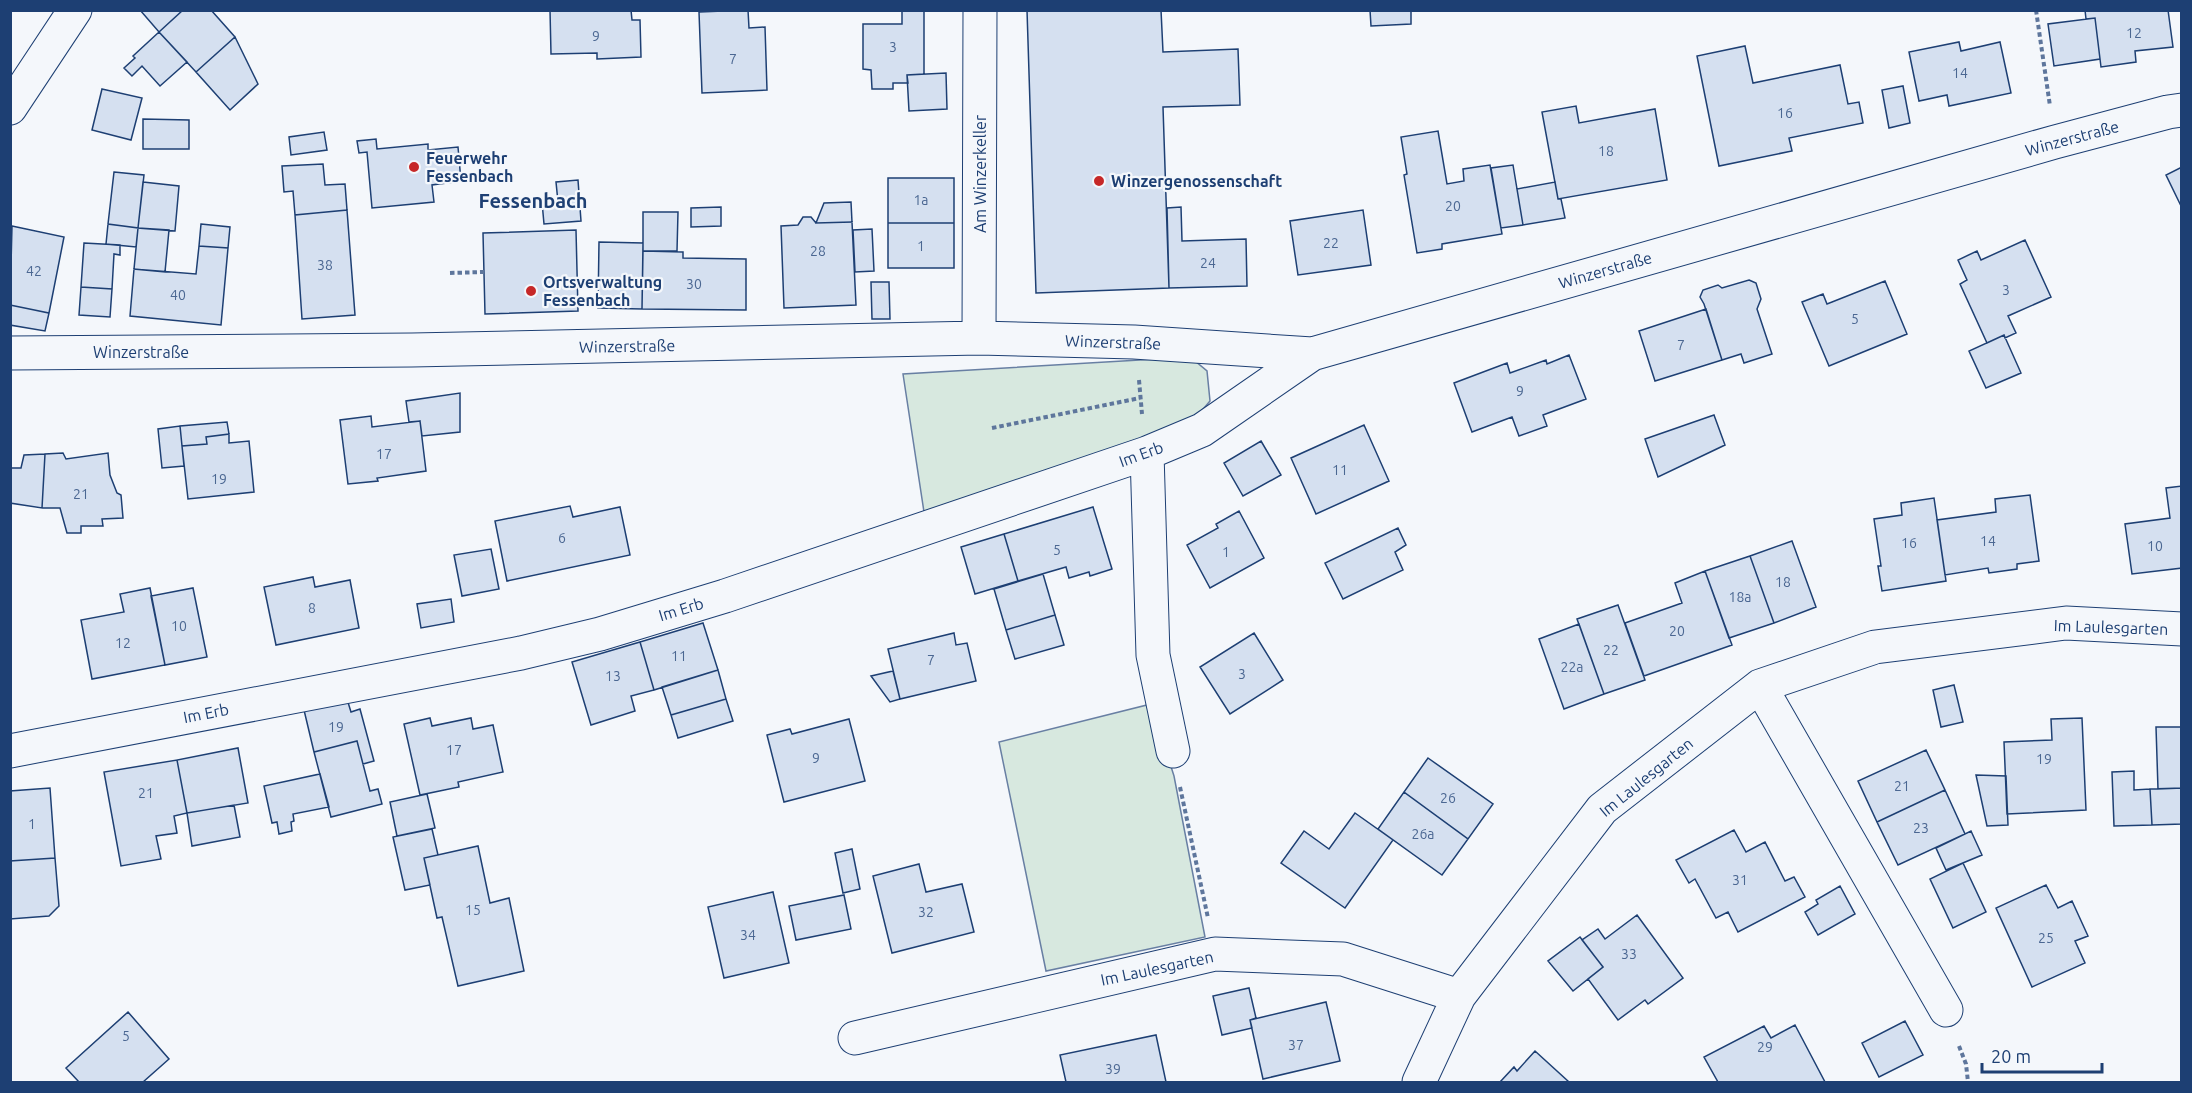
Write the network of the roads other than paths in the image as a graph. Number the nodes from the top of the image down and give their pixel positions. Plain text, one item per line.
1 (75, 10) edge
2 (980, 10) edge
3 (10, 108) edge
4 (2181, 110) edge
5 (979, 338) junction
6 (10, 353) edge
7 (1312, 354) junction
8 (1147, 453) junction
9 (2181, 629) edge
10 (1760, 686) junction
11 (10, 750) edge
12 (1173, 751) road end
13 (1459, 996) junction
14 (1946, 1010) dead end
15 (855, 1038) dead end
16 (1419, 1083) edge

1 - 3 street
2 - 5 street, Am Winzerkeller
4 - 7 street, Winzerstraße
5 - 6 street, Winzerstraße
5 - 7 street, Winzerstraße
7 - 8 street, Im Erb
8 - 11 street, Im Erb
8 - 12 street
9 - 10 street, Im Laulesgarten
10 - 13 street, Im Laulesgarten
10 - 14 street
13 - 15 street, Im Laulesgarten
13 - 16 street, Im Laulesgarten

